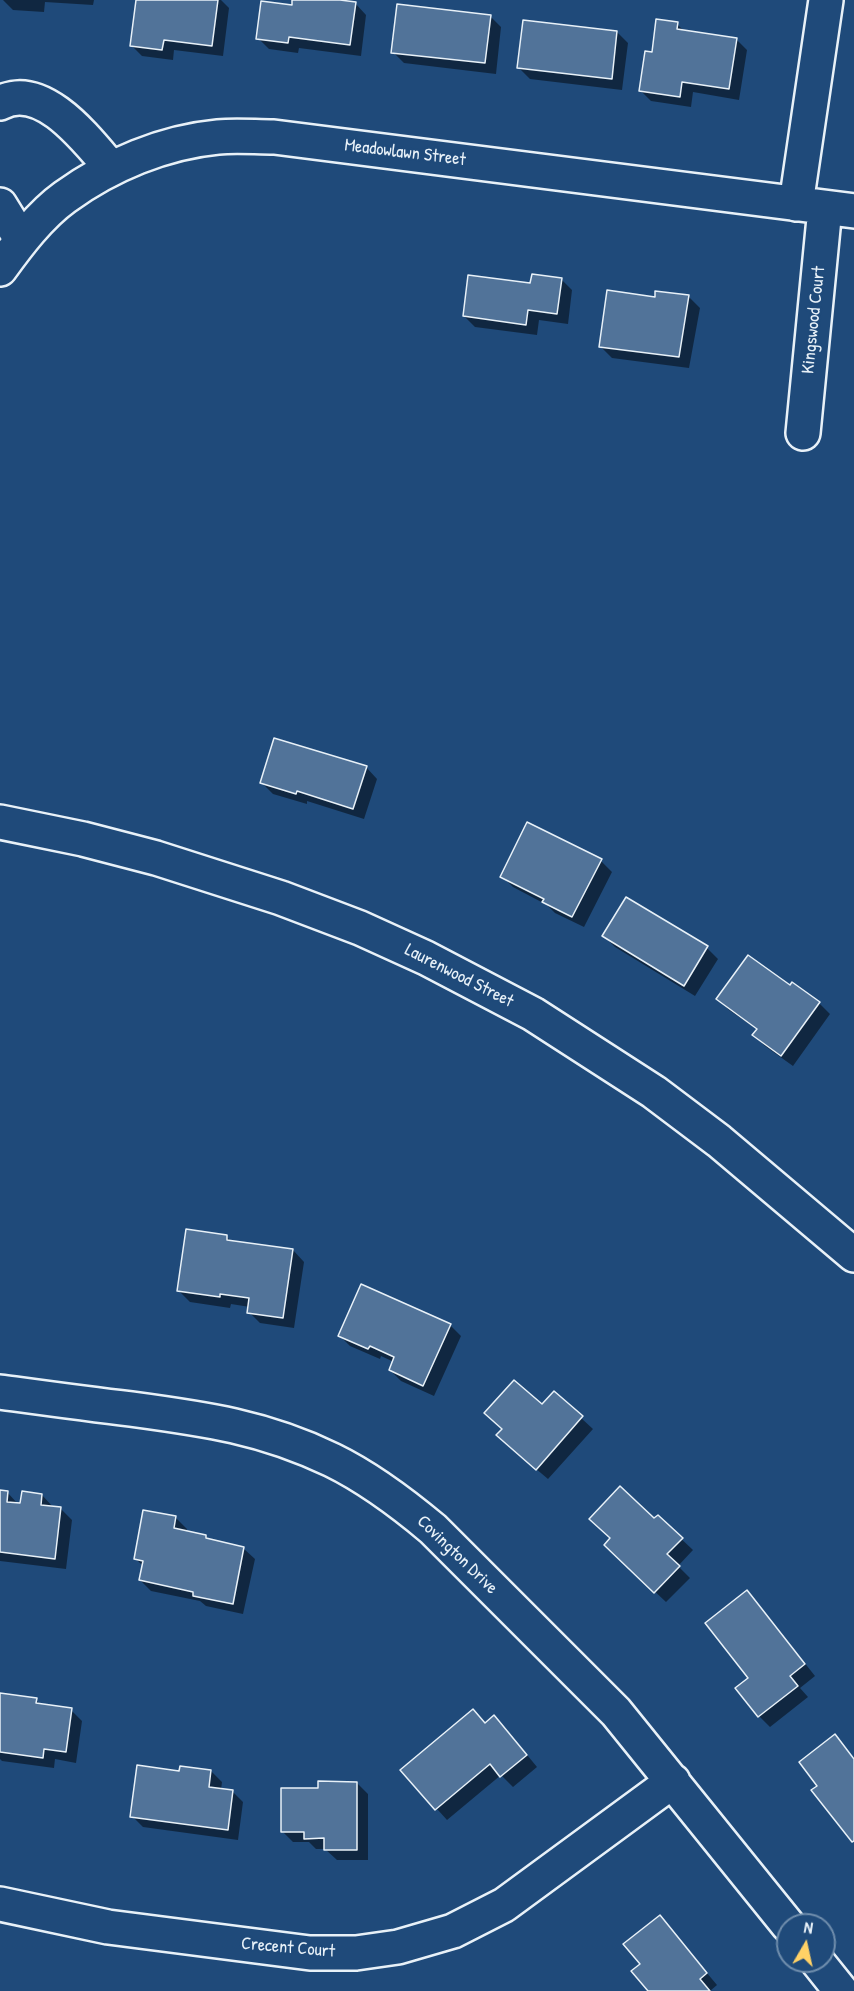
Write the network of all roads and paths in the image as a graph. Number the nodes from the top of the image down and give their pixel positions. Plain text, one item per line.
1 (826, 0) edge
2 (0, 103) edge
3 (111, 168) junction
4 (0, 205) edge
5 (825, 208) edge
6 (21, 239) junction
7 (0, 269) edge
8 (803, 433) dead end
9 (0, 822) edge
10 (854, 1255) edge
11 (0, 1392) edge
12 (673, 1780) junction
13 (0, 1904) edge
14 (778, 1913) edge
15 (826, 1973) edge
16 (840, 1991) edge

1 - 5 street, Kingswood Court
2 - 3 street
3 - 5 street, Meadowlawn Street
3 - 6 street, Meadowlawn Street
4 - 6 street
5 - 8 street, Kingswood Court
6 - 7 street, Meadowlawn Street
9 - 10 street, Laurenwood Street
11 - 12 street, Covington Drive
12 - 13 street, Crecent Court
12 - 14 street, Covington Drive
15 - 16 street

